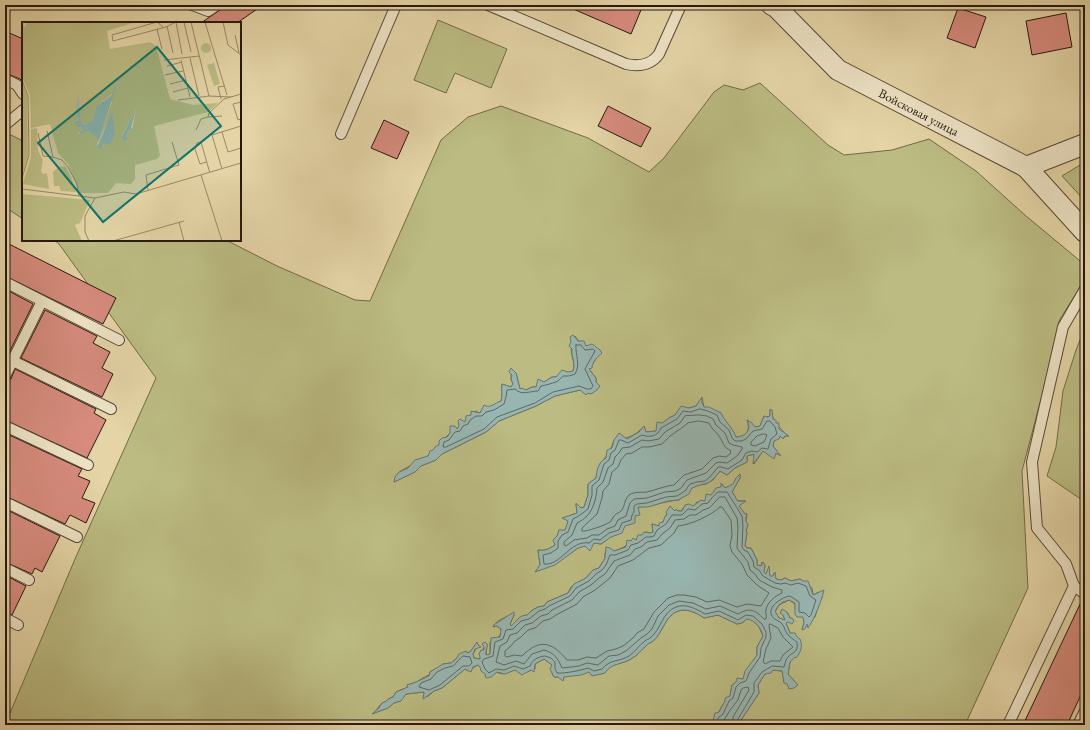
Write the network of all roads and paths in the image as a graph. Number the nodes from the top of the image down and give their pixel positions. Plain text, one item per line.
1 (192, 5) edge
2 (216, 5) edge
3 (396, 5) edge
4 (488, 5) edge
5 (681, 5) edge
6 (772, 5) edge
7 (5, 80) edge
8 (22, 92) edge
9 (22, 111) edge
10 (5, 125) edge
11 (341, 134) dead end
12 (1085, 144) edge
13 (1026, 167) junction
14 (1085, 232) edge
15 (5, 282) edge
16 (1085, 289) edge
17 (42, 301) junction
18 (119, 340) dead end
19 (13, 361) junction
20 (5, 376) edge
21 (111, 409) dead end
22 (5, 426) edge
23 (88, 466) dead end
24 (5, 502) edge
25 (77, 537) dead end
26 (5, 568) edge
27 (29, 580) dead end
28 (1074, 586) junction
29 (1085, 594) edge
30 (5, 618) edge
31 (18, 625) dead end
32 (1085, 711) edge
33 (1008, 725) edge
34 (1078, 725) edge

1 - 2 lane
3 - 11 lane
4 - 5 lane
6 - 13 street, Войсковая улица
7 - 8 lane
9 - 10 lane
12 - 13 street
13 - 14 street
15 - 17 lane
16 - 28 lane
17 - 18 lane
17 - 19 lane
19 - 20 lane
19 - 21 lane
22 - 23 lane
24 - 25 lane
26 - 27 lane
28 - 29 lane
28 - 33 lane
30 - 31 lane
32 - 34 lane

